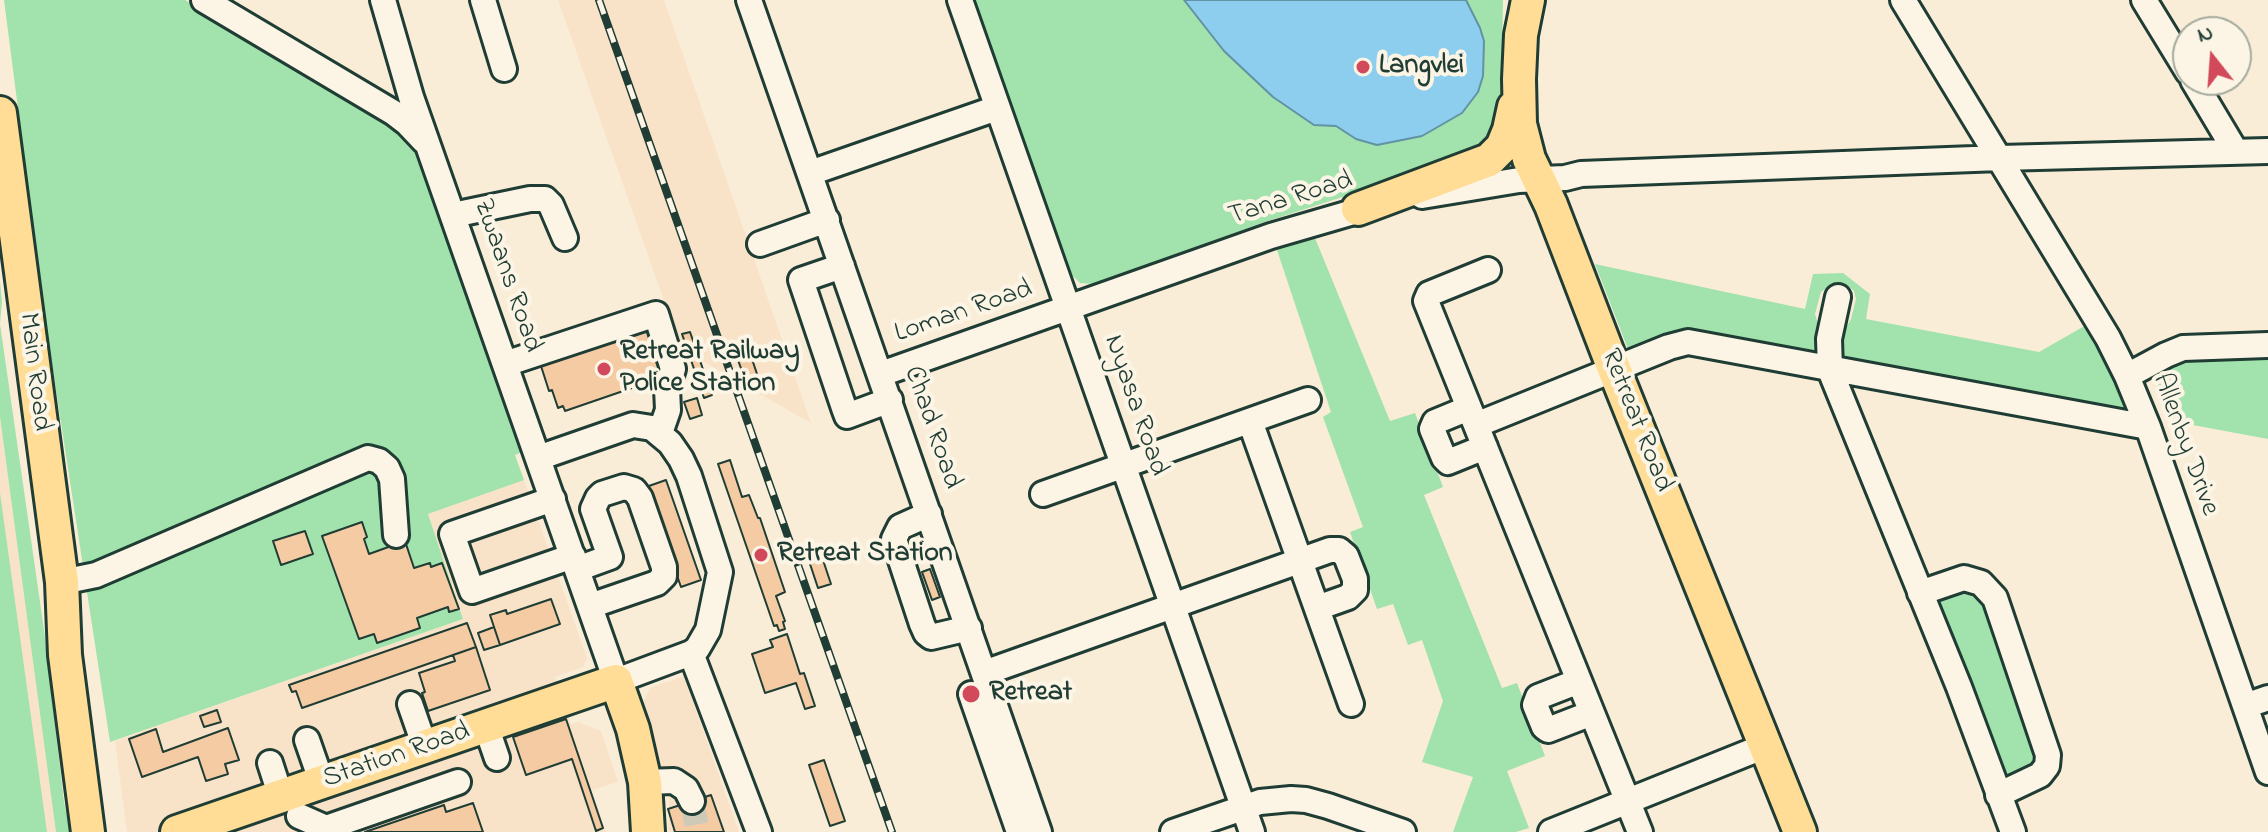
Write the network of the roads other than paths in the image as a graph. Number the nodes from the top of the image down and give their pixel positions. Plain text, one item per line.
1 (204, 0) edge
2 (383, 0) edge
3 (483, 0) edge
4 (749, 0) edge
5 (960, 0) edge
6 (1528, 0) edge
7 (1903, 0) edge
8 (2144, 0) edge
9 (2172, 46) edge
10 (504, 69) dead end
11 (1519, 79) junction
12 (2203, 96) edge
13 (997, 108) junction
14 (0, 113) edge
15 (428, 146) junction
16 (2268, 151) edge
17 (2236, 152) junction
18 (2000, 158) junction
19 (810, 173) junction
20 (1539, 178) junction
21 (1358, 209) junction
22 (453, 215) junction
23 (827, 220) junction
24 (565, 238) dead end
25 (760, 244) dead end
26 (842, 266) junction
27 (1488, 270) dead end
28 (1838, 297) dead end
29 (1068, 309) junction
30 (2268, 345) edge
31 (505, 364) junction
32 (1614, 369) junction
33 (1830, 370) junction
34 (881, 374) junction
35 (2127, 376) junction
36 (890, 400) junction
37 (1308, 400) dead end
38 (1472, 416) junction
39 (1250, 421) junction
40 (2148, 427) junction
41 (660, 433) junction
42 (1485, 447) junction
43 (538, 458) junction
44 (1123, 466) junction
45 (1043, 494) dead end
46 (553, 499) junction
47 (929, 514) junction
48 (396, 535) dead end
49 (610, 557) junction
50 (1300, 561) junction
51 (575, 563) junction
52 (62, 582) junction
53 (1920, 593) junction
54 (623, 595) junction
55 (959, 600) junction
56 (590, 606) junction
57 (1173, 606) junction
58 (1317, 608) junction
59 (919, 613) junction
60 (969, 628) junction
61 (691, 653) junction
62 (616, 681) junction
63 (1579, 681) junction
64 (978, 683) junction
65 (2268, 698) edge
66 (410, 704) dead end
67 (1351, 704) dead end
68 (2245, 706) junction
69 (1592, 713) junction
70 (486, 726) junction
71 (996, 736) junction
72 (307, 740) dead end
73 (1765, 746) junction
74 (425, 747) junction
75 (964, 748) dead end
76 (497, 758) dead end
77 (270, 763) dead end
78 (2268, 772) edge
79 (458, 782) dead end
80 (645, 782) junction
81 (322, 783) junction
82 (1998, 795) junction
83 (692, 801) dead end
84 (1628, 801) junction
85 (1244, 808) junction
86 (294, 809) edge
87 (88, 832) edge
88 (108, 832) edge
89 (177, 832) edge
90 (648, 832) edge
91 (759, 832) edge
92 (1019, 832) edge
93 (1039, 832) edge
94 (1173, 832) edge
95 (1252, 832) edge
96 (1403, 832) edge
97 (1551, 832) edge
98 (1640, 832) edge
99 (1800, 832) edge
100 (2013, 832) edge

1 - 15 street, Zwaans Road
2 - 15 street
3 - 10 street
4 - 19 street, Chad Road
5 - 13 street, Nyasa Road
6 - 11 main road, Retreat Road
7 - 18 street, Allenby Drive
8 - 9 street
11 - 20 main road, Retreat Road
11 - 21 main road
12 - 17 street
13 - 19 street
13 - 29 street, Nyasa Road
14 - 52 main road, Main Road
15 - 22 street, Zwaans Road
16 - 17 street, Tana Road
17 - 18 street, Tana Road
18 - 20 street, Tana Road
18 - 35 street, Allenby Drive
19 - 23 street, Chad Road
20 - 21 street, Tana Road
20 - 32 main road, Retreat Road
21 - 29 street, Tana Road
22 - 24 street
22 - 31 street, Zwaans Road
23 - 25 street
23 - 26 street, Chad Road
26 - 34 street, Chad Road
26 - 36 street
27 - 38 street
28 - 33 street
29 - 34 street, Loman Road
29 - 44 street, Nyasa Road
30 - 35 street
31 - 41 street
31 - 43 street, Zwaans Road
32 - 33 street
32 - 38 street
32 - 73 main road, Retreat Road
33 - 40 street
33 - 53 street
34 - 36 street, Chad Road
35 - 40 street, Allenby Drive
36 - 47 street, Chad Road
37 - 39 street
38 - 42 street
38 - 42 street
39 - 44 street
39 - 50 street
40 - 68 street, Allenby Drive
41 - 43 street
41 - 61 street
42 - 63 street
43 - 46 street, Zwaans Road
44 - 45 street
44 - 57 street, Nyasa Road
46 - 51 street, Zwaans Road
46 - 51 street
47 - 55 street, Chad Road
47 - 59 street
48 - 52 street
49 - 51 street
49 - 54 street
49 - 54 street
50 - 57 street
50 - 58 street
50 - 58 street
51 - 56 street, Zwaans Road
52 - 87 main road, Main Road
52 - 88 main road, Main Road
53 - 82 street
53 - 82 street
54 - 56 street
55 - 59 street
55 - 60 street, Chad Road
56 - 62 street, Zwaans Road
57 - 64 street
57 - 85 street, Nyasa Road
58 - 67 street
59 - 60 street
60 - 64 street, Chad Road
61 - 62 street
61 - 91 street
62 - 70 main road, Station Road
62 - 80 main road
63 - 69 street
63 - 69 street
64 - 71 street, Chad Road
65 - 68 street
66 - 74 street
68 - 78 street, Allenby Drive
69 - 84 street
70 - 74 main road, Station Road
70 - 76 street
71 - 75 street
71 - 92 street
71 - 93 street, Chad Road
72 - 81 street
73 - 84 street
73 - 99 main road, Retreat Road
74 - 81 main road, Station Road
77 - 86 street
79 - 86 street
80 - 83 street
80 - 90 main road
81 - 86 main road, Station Road
82 - 100 street
84 - 97 street
84 - 98 street
85 - 94 street
85 - 95 street, Nyasa Road
85 - 96 street
86 - 89 main road, Station Road

